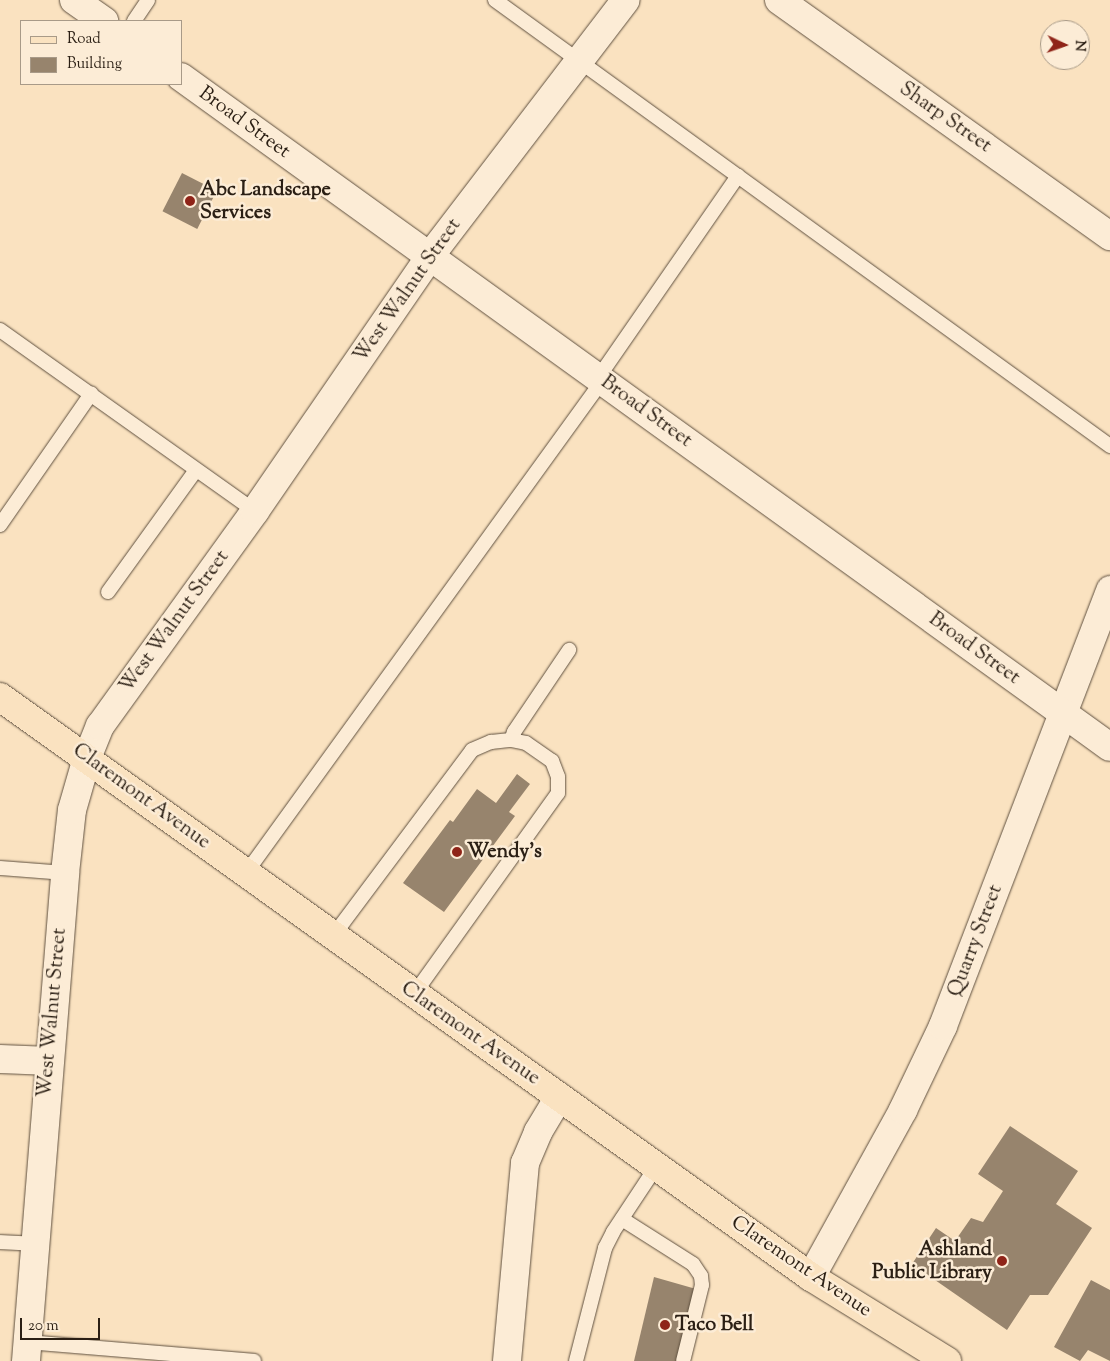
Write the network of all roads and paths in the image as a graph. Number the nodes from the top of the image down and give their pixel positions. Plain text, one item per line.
1 (74, 0) edge
2 (148, 0) edge
3 (495, 0) edge
4 (626, 0) edge
5 (779, 0) edge
6 (103, 20) edge
7 (135, 20) edge
8 (580, 61) junction
9 (182, 78) edge
10 (738, 176) junction
11 (1110, 236) edge
12 (430, 256) junction
13 (0, 330) edge
14 (600, 379) junction
15 (91, 394) junction
16 (1110, 446) edge
17 (196, 470) junction
18 (255, 511) junction
19 (0, 525) edge
20 (1110, 590) edge
21 (108, 592) dead end
22 (569, 650) dead end
23 (0, 696) edge
24 (1062, 712) junction
25 (511, 740) junction
26 (1110, 747) edge
27 (87, 758) junction
28 (0, 868) edge
29 (246, 872) junction
30 (64, 873) junction
31 (333, 936) junction
32 (414, 994) junction
33 (0, 1059) edge
34 (49, 1061) junction
35 (559, 1097) junction
36 (656, 1167) junction
37 (622, 1219) junction
38 (0, 1242) edge
39 (36, 1244) junction
40 (812, 1277) junction
41 (27, 1352) edge
42 (254, 1361) edge
43 (507, 1361) edge
44 (576, 1361) edge
45 (683, 1361) edge
46 (947, 1361) edge

1 - 6 street
2 - 7 lane
3 - 8 lane
4 - 8 street, West Walnut Street
5 - 11 street, Sharp Street
8 - 10 lane
8 - 12 street, West Walnut Street
9 - 12 street, Broad Street
10 - 14 lane
10 - 16 lane
12 - 14 street, Broad Street
12 - 18 street, West Walnut Street
13 - 15 lane
14 - 24 street, Broad Street
14 - 29 lane
15 - 17 lane
15 - 19 lane
17 - 18 lane
17 - 21 lane
18 - 27 street, West Walnut Street
20 - 24 street, Quarry Street
22 - 25 lane
23 - 27 main road, Claremont Avenue
24 - 26 street, Broad Street
24 - 40 street, Quarry Street
25 - 31 lane
25 - 32 lane
27 - 29 main road, Claremont Avenue
27 - 30 street, West Walnut Street
28 - 30 lane
29 - 31 main road, Claremont Avenue
30 - 34 street, West Walnut Street
31 - 32 main road, Claremont Avenue
32 - 35 main road, Claremont Avenue
33 - 34 street
34 - 39 street, West Walnut Street
35 - 36 main road, Claremont Avenue
35 - 43 street
36 - 37 lane
36 - 40 main road, Claremont Avenue
37 - 44 lane
37 - 45 lane
38 - 39 lane
39 - 41 street, West Walnut Street
40 - 46 main road, Claremont Avenue
41 - 42 lane

